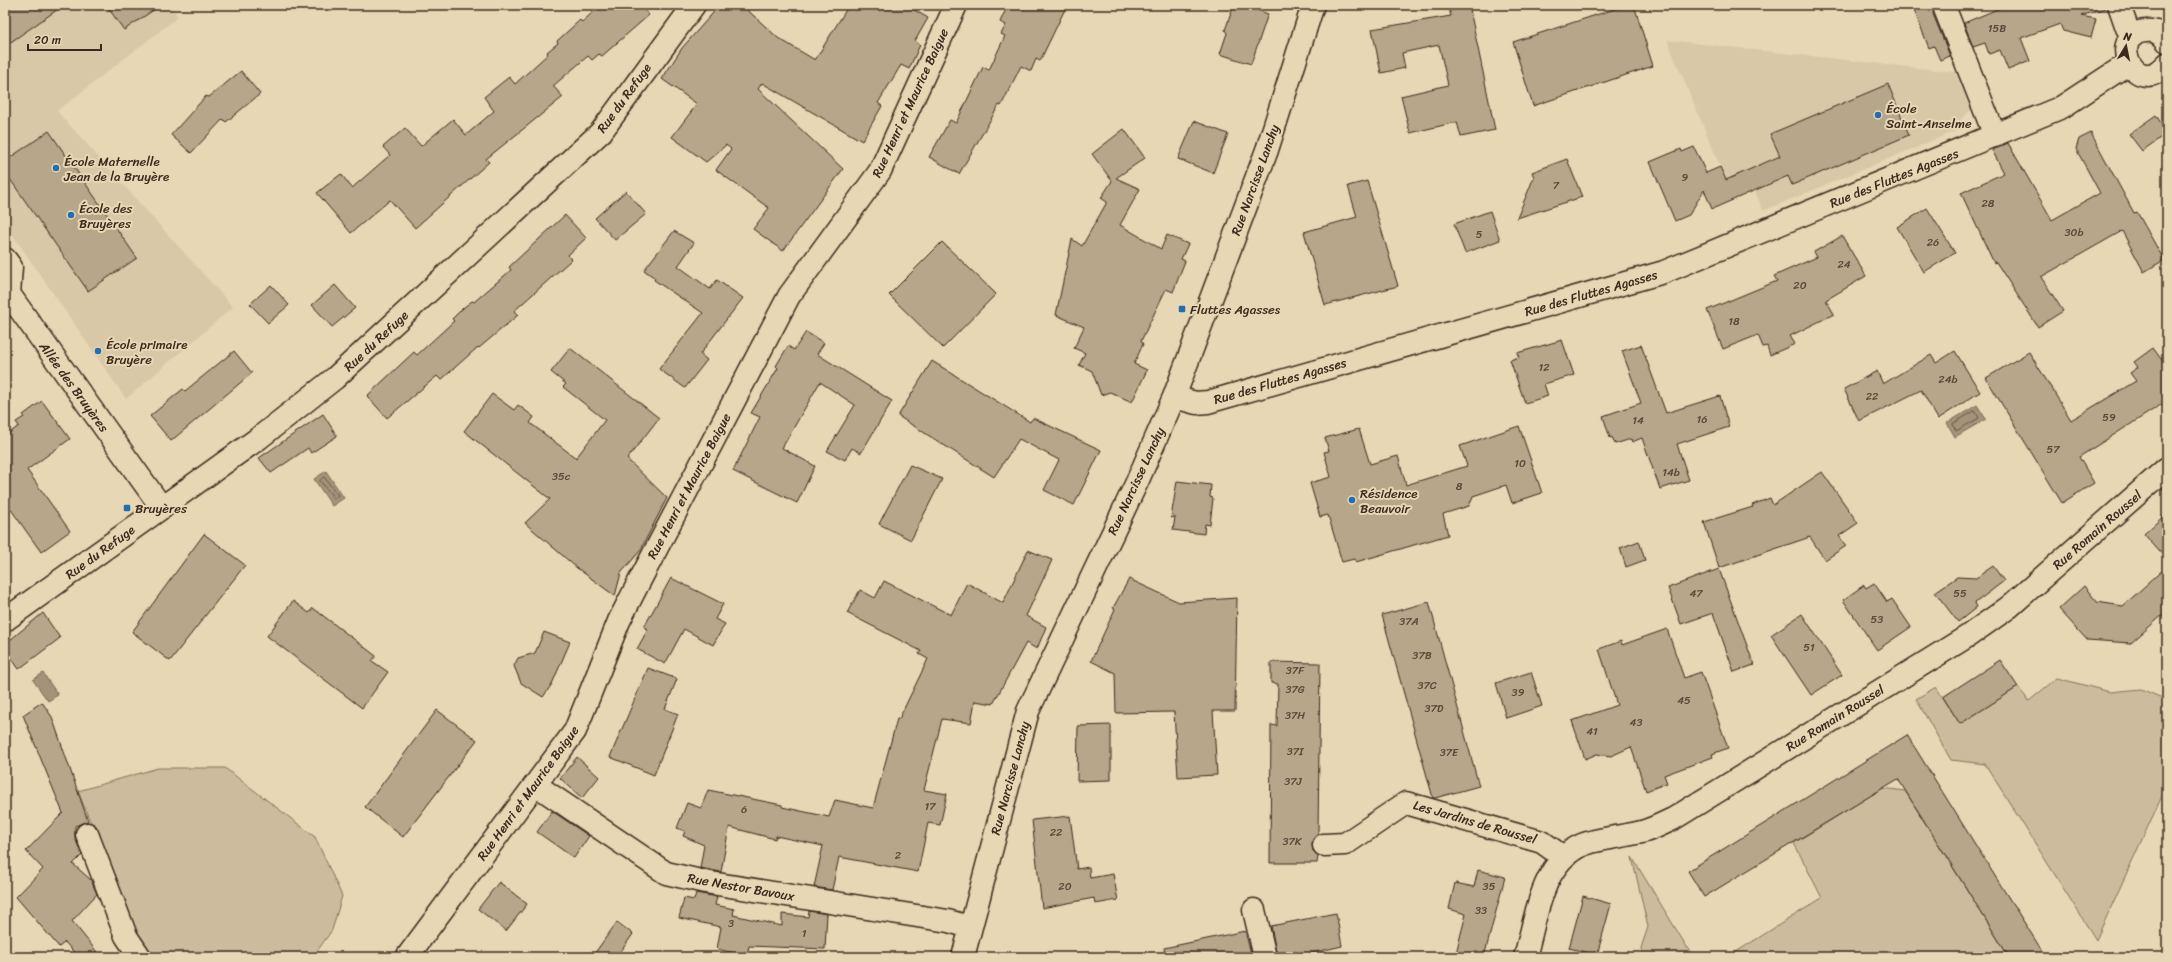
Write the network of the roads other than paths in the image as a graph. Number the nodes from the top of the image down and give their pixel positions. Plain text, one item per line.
1 (694, 5) edge
2 (956, 5) edge
3 (1313, 5) edge
4 (2119, 5) edge
5 (1945, 9) dead end
6 (2164, 31) edge
7 (2134, 36) junction
8 (2129, 63) junction
9 (2165, 69) edge
10 (1995, 136) junction
11 (5, 259) edge
12 (1174, 398) junction
13 (2167, 468) edge
14 (162, 508) junction
15 (5, 620) edge
16 (536, 785) junction
17 (87, 834) dead end
18 (1324, 845) dead end
19 (1563, 857) junction
20 (1254, 910) dead end
21 (970, 927) junction
22 (140, 957) edge
23 (407, 957) edge
24 (963, 957) edge
25 (1265, 957) edge
26 (1525, 957) edge

1 - 14 street, Rue du Refuge
2 - 16 street, Rue Henri et Maurice Baigue
3 - 12 street, Rue Narcisse Lanchy
4 - 7 street
5 - 10 street
6 - 7 street
7 - 8 street
8 - 9 street
8 - 10 street, Rue des Fluttes Agasses
10 - 12 street, Rue des Fluttes Agasses
11 - 14 street, Allée des Bruyères
12 - 21 street, Rue Narcisse Lanchy
13 - 19 street, Rue Romain Roussel
14 - 15 street, Rue du Refuge
16 - 21 street, Rue Nestor Bavoux
16 - 23 street, Rue Henri et Maurice Baigue
17 - 22 street
18 - 19 street, Les Jardins de Roussel
19 - 26 street, Rue Romain Roussel
20 - 25 street
21 - 24 street, Rue Narcisse Lanchy

